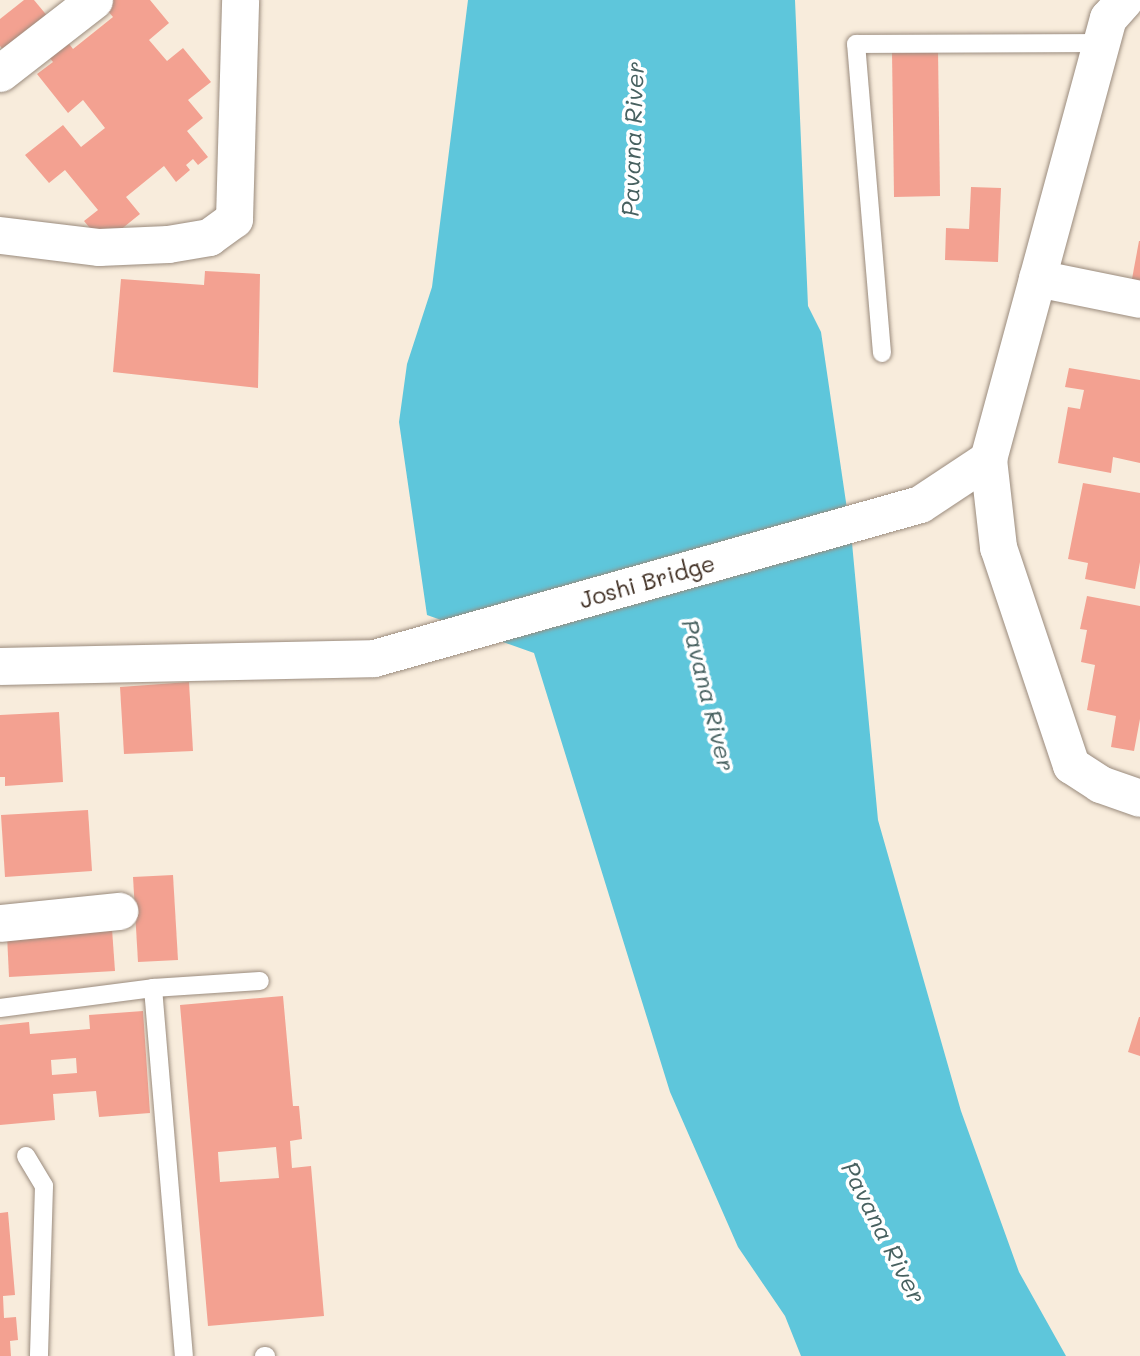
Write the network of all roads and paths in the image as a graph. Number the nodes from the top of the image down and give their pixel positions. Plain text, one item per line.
1 (94, 0) edge
2 (240, 0) edge
3 (1124, 0) edge
4 (1101, 43) junction
5 (0, 73) edge
6 (0, 234) edge
7 (1037, 278) junction
8 (1140, 299) edge
9 (882, 353) dead end
10 (988, 459) junction
11 (0, 666) edge
12 (1140, 798) edge
13 (119, 911) dead end
14 (0, 923) edge
15 (260, 981) dead end
16 (153, 988) junction
17 (0, 1008) edge
18 (26, 1156) dead end
19 (39, 1356) edge
20 (184, 1356) edge

1 - 5 street
2 - 6 street
3 - 4 street
4 - 7 street
4 - 9 lane
7 - 8 street
7 - 10 street
10 - 11 street, Joshi Bridge
10 - 12 street
13 - 14 street
15 - 16 lane
16 - 17 lane
16 - 20 lane
18 - 19 lane

